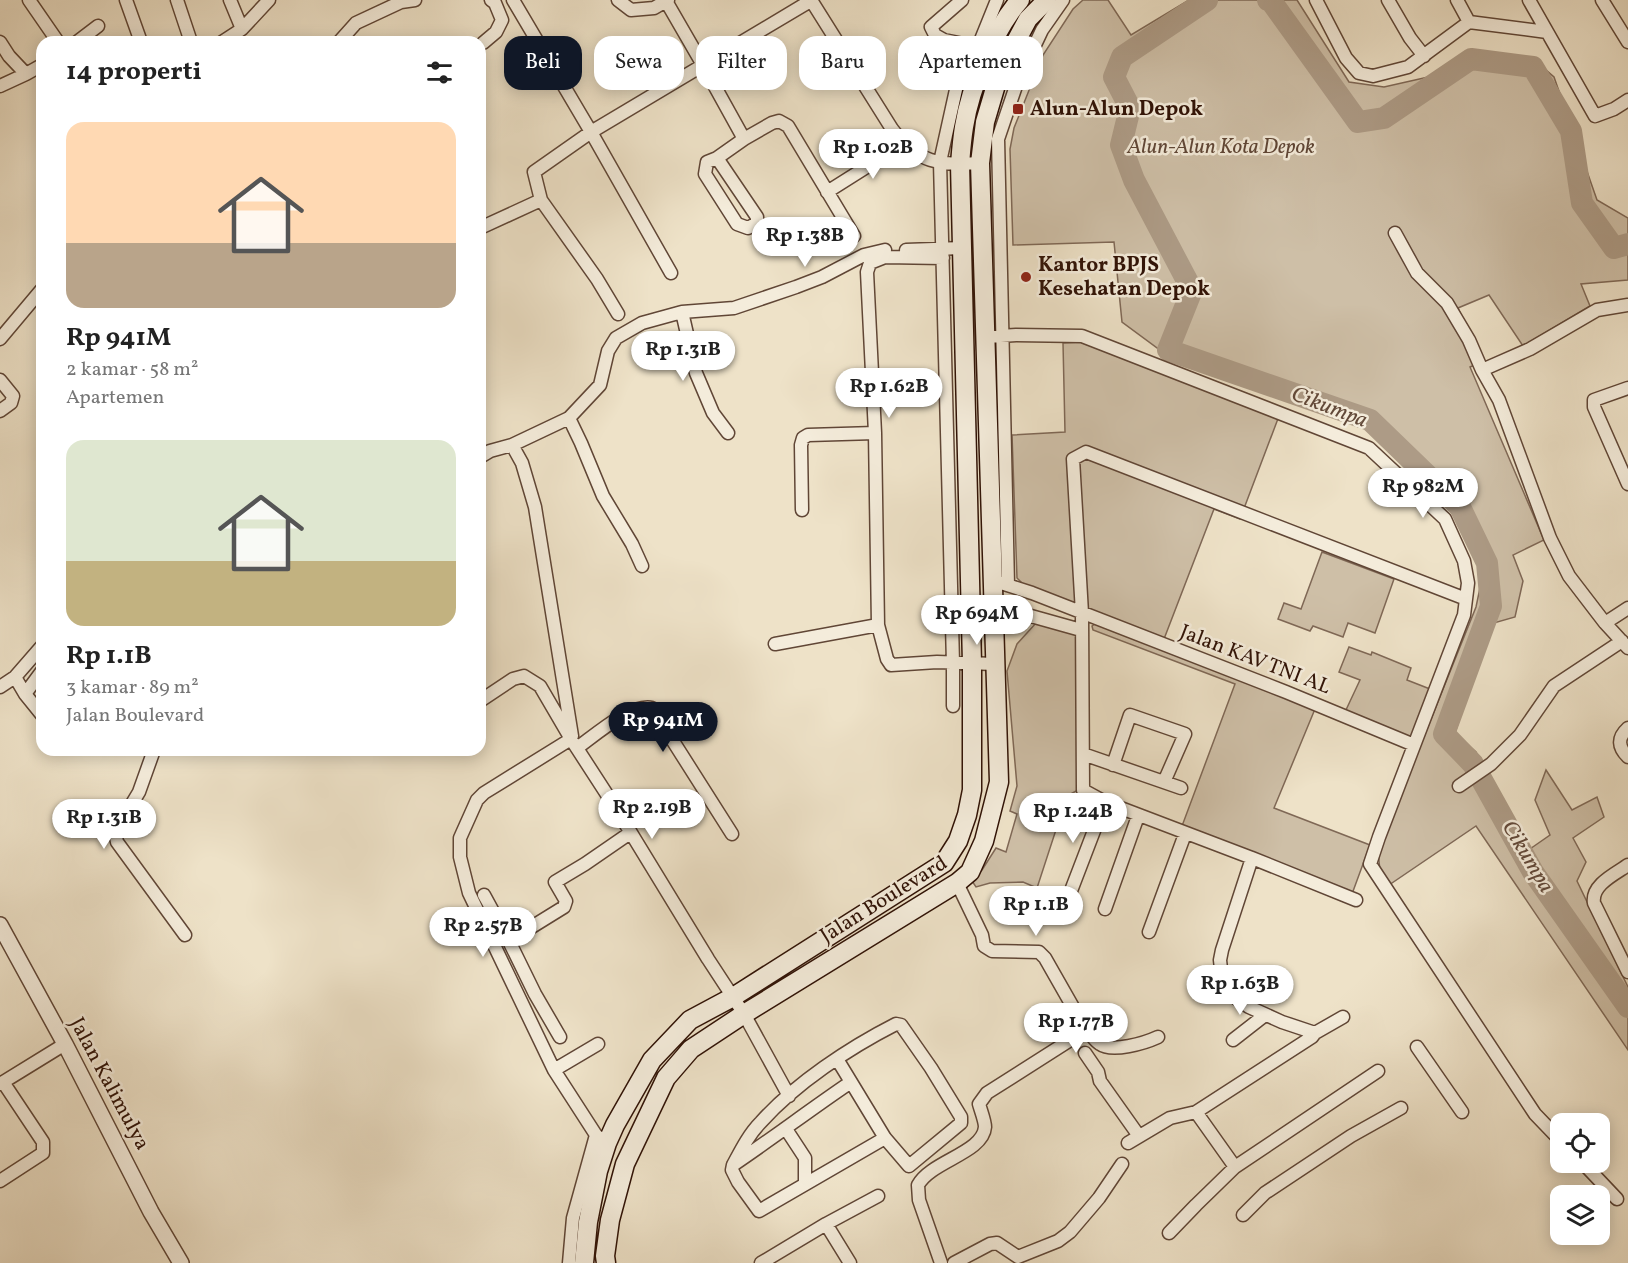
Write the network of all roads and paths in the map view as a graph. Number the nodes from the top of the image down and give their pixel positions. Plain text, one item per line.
1 (29, 0) edge
2 (126, 0) edge
3 (177, 0) edge
4 (230, 0) edge
5 (269, 0) edge
6 (415, 0) edge
7 (491, 0) edge
8 (513, 0) edge
9 (618, 0) edge
10 (812, 0) edge
11 (962, 0) edge
12 (997, 0) edge
13 (1020, 0) edge
14 (1047, 0) edge
15 (1063, 0) edge
16 (1316, 0) edge
17 (1388, 0) edge
18 (1457, 0) edge
19 (1529, 0) edge
20 (1602, 0) edge
21 (667, 1) edge
22 (1469, 22) junction
23 (98, 27) dead end
24 (242, 29) junction
25 (1547, 32) junction
26 (54, 36) edge
27 (85, 36) edge
28 (139, 36) edge
29 (189, 36) edge
30 (231, 36) edge
31 (344, 36) edge
32 (752, 36) edge
33 (937, 36) edge
34 (982, 36) edge
35 (486, 40) edge
36 (0, 42) edge
37 (1628, 42) edge
38 (696, 53) edge
39 (1424, 56) junction
40 (36, 68) edge
41 (696, 69) edge
42 (26, 74) junction
43 (0, 86) edge
44 (717, 90) edge
45 (956, 90) edge
46 (1628, 100) edge
47 (591, 132) junction
48 (744, 139) junction
49 (903, 144) junction
50 (717, 158) junction
51 (940, 162) junction
52 (980, 163) junction
53 (960, 164) junction
54 (827, 192) junction
55 (542, 200) junction
56 (486, 225) edge
57 (1395, 233) dead end
58 (854, 236) dead end
59 (962, 248) junction
60 (943, 254) junction
61 (671, 273) dead end
62 (36, 296) edge
63 (1628, 305) edge
64 (682, 312) junction
65 (618, 314) dead end
66 (993, 336) junction
67 (0, 339) edge
68 (1482, 370) junction
69 (0, 380) edge
70 (1628, 388) edge
71 (0, 411) edge
72 (569, 418) junction
73 (728, 433) dead end
74 (875, 434) junction
75 (512, 445) junction
76 (486, 453) edge
77 (1628, 484) edge
78 (802, 510) dead end
79 (642, 566) dead end
80 (1001, 583) junction
81 (1466, 599) junction
82 (1628, 608) edge
83 (1082, 613) junction
84 (1605, 623) junction
85 (878, 625) junction
86 (995, 629) junction
87 (1081, 630) junction
88 (775, 644) dead end
89 (1625, 644) edge
90 (36, 653) edge
91 (953, 663) junction
92 (972, 664) junction
93 (995, 664) junction
94 (15, 677) junction
95 (36, 679) edge
96 (0, 687) edge
97 (25, 694) junction
98 (486, 697) edge
99 (953, 706) dead end
100 (36, 708) edge
101 (1628, 728) edge
102 (574, 744) junction
103 (1414, 745) junction
104 (1083, 753) junction
105 (152, 756) edge
106 (1628, 757) edge
107 (1113, 765) junction
108 (1164, 782) junction
109 (1459, 786) dead end
110 (1181, 788) dead end
111 (1104, 802) junction
112 (1138, 816) junction
113 (630, 833) junction
114 (732, 834) dead end
115 (1185, 834) junction
116 (1252, 858) junction
117 (1628, 865) edge
118 (957, 883) junction
119 (484, 896) dead end
120 (1069, 896) dead end
121 (1356, 900) dead end
122 (1106, 909) dead end
123 (0, 925) edge
124 (1149, 932) dead end
125 (185, 935) dead end
126 (509, 941) junction
127 (1628, 972) edge
128 (733, 997) junction
129 (744, 1014) junction
130 (1265, 1016) junction
131 (1343, 1017) dead end
132 (1086, 1030) junction
133 (1315, 1033) junction
134 (560, 1037) dead end
135 (1158, 1037) dead end
136 (1233, 1040) dead end
137 (65, 1044) junction
138 (598, 1044) dead end
139 (1417, 1047) dead end
140 (1085, 1053) dead end
141 (837, 1059) junction
142 (554, 1070) junction
143 (1378, 1071) dead end
144 (851, 1082) junction
145 (2, 1083) edge
146 (789, 1096) junction
147 (1401, 1108) dead end
148 (1197, 1112) junction
149 (1462, 1112) dead end
150 (786, 1129) junction
151 (1550, 1130) edge
152 (885, 1138) junction
153 (602, 1139) junction
154 (1122, 1164) dead end
155 (733, 1165) junction
156 (1235, 1167) junction
157 (1592, 1173) edge
158 (0, 1180) edge
159 (805, 1184) junction
160 (878, 1196) dead end
161 (1617, 1199) dead end
162 (1243, 1215) dead end
163 (826, 1224) junction
164 (1169, 1233) dead end
165 (181, 1263) edge
166 (569, 1263) edge
167 (584, 1263) edge
168 (606, 1263) edge
169 (761, 1263) edge
170 (850, 1263) edge
171 (941, 1263) edge
172 (954, 1263) edge

1 - 26 street
2 - 28 street
3 - 29 street
4 - 24 street
5 - 24 street
6 - 31 street
7 - 35 street
8 - 47 street
9 - 21 street
10 - 32 street
10 - 49 street
11 - 33 street
12 - 34 street
13 - 53 main road, Jalan Boulevard
14 - 52 main road, Jalan Boulevard
15 - 66 street
16 - 39 street
17 - 39 street
18 - 22 street
19 - 25 street
20 - 37 street
21 - 38 street
22 - 25 street
22 - 39 street
23 - 27 street
24 - 30 street
25 - 46 street
36 - 42 street
40 - 42 street
41 - 47 street
42 - 43 street
44 - 48 street
45 - 51 street
47 - 55 street
47 - 61 street
48 - 50 street
48 - 54 street
49 - 51 street
49 - 54 street
50 - 50 street
51 - 53 street
51 - 60 street
52 - 53 street
52 - 66 main road, Jalan Boulevard
53 - 59 main road, Jalan Boulevard
54 - 58 street
55 - 56 street
55 - 65 street
57 - 68 street
59 - 60 street
59 - 92 main road, Jalan Boulevard
60 - 64 street
60 - 74 street
60 - 91 street
62 - 67 street
63 - 68 street
64 - 72 street
64 - 73 street
66 - 80 main road, Jalan Boulevard
66 - 81 street
68 - 84 street
69 - 71 street
70 - 77 street
72 - 75 street
72 - 79 street
74 - 78 street
74 - 85 street
75 - 76 street
75 - 102 street
80 - 83 street, Jalan KAV TNI AL
80 - 86 main road, Jalan Boulevard
81 - 83 street
81 - 103 street
82 - 84 street
83 - 87 street
83 - 103 street, Jalan KAV TNI AL
84 - 89 street
85 - 88 street
85 - 91 street
86 - 87 street
86 - 93 main road, Jalan Boulevard
87 - 104 street
89 - 109 street
90 - 94 street
91 - 92 street
91 - 99 street
92 - 93 street
92 - 128 main road, Jalan Boulevard
93 - 118 main road, Jalan Boulevard
94 - 96 street
94 - 97 street
95 - 97 street
97 - 100 street
98 - 102 street
101 - 106 street
102 - 113 street
102 - 114 street
102 - 142 street
103 - 151 street
104 - 107 street
104 - 111 street
105 - 125 street
107 - 108 street
107 - 108 street
108 - 110 street
111 - 112 street
111 - 120 street
112 - 115 street
112 - 122 street
113 - 126 street
113 - 128 street
115 - 116 street
115 - 124 street
116 - 121 street
116 - 130 street
117 - 127 street
118 - 129 main road, Jalan Boulevard
118 - 132 street
119 - 126 street
123 - 137 street, Jalan Kalimulya
126 - 134 street
128 - 129 street
128 - 153 main road, Jalan Boulevard
129 - 146 street
129 - 168 main road, Jalan Boulevard
130 - 133 street
130 - 136 street
131 - 133 street
132 - 135 street
132 - 171 street
133 - 148 street
137 - 145 street
137 - 165 street, Jalan Kalimulya
138 - 142 street
139 - 149 street
140 - 148 street
141 - 144 street
141 - 146 street
141 - 152 street
142 - 153 street
143 - 156 street
144 - 150 street
144 - 152 street
145 - 158 street
146 - 155 street
147 - 162 street
148 - 156 street
150 - 155 street
150 - 159 street
152 - 159 street
153 - 166 street
153 - 167 main road, Jalan Boulevard
154 - 172 street
155 - 159 street
156 - 164 street
157 - 161 street
160 - 163 street
163 - 169 street
163 - 170 street

